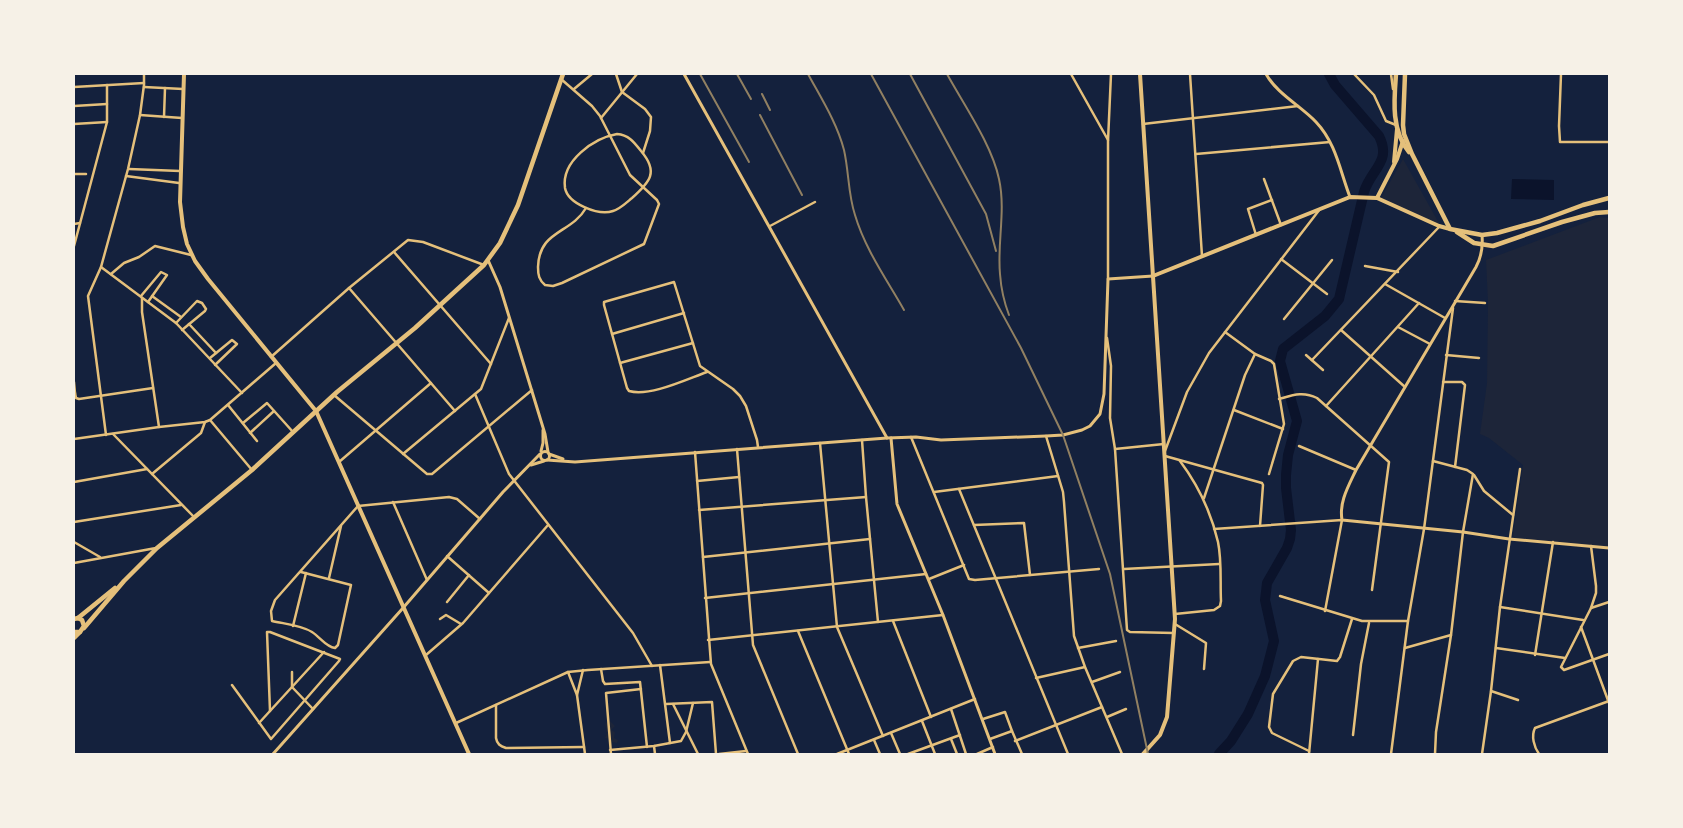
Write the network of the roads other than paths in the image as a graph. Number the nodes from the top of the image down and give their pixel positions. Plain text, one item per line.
1 (144, 74) edge
2 (184, 74) edge
3 (592, 74) edge
4 (616, 74) edge
5 (637, 74) edge
6 (684, 74) edge
7 (1071, 74) edge
8 (1111, 74) edge
9 (1140, 74) edge
10 (1190, 74) edge
11 (1266, 74) edge
12 (1354, 74) edge
13 (1391, 74) edge
14 (1396, 74) edge
15 (1405, 74) edge
16 (1561, 74) edge
17 (562, 76) edge
18 (107, 85) junction
19 (144, 86) junction
20 (74, 87) edge
21 (165, 88) junction
22 (183, 89) junction
23 (574, 89) junction
24 (622, 92) junction
25 (1395, 101) junction
26 (107, 104) junction
27 (74, 106) edge
28 (1298, 106) junction
29 (140, 116) junction
30 (164, 117) junction
31 (182, 118) junction
32 (601, 118) junction
33 (1193, 119) junction
34 (107, 122) junction
35 (74, 124) edge
36 (1143, 124) junction
37 (1396, 127) junction
38 (1404, 134) junction
39 (609, 136) junction
40 (1108, 141) junction
41 (1330, 142) junction
42 (1609, 142) edge
43 (1402, 144) junction
44 (643, 153) junction
45 (1196, 154) junction
46 (1412, 154) junction
47 (1394, 164) junction
48 (128, 168) junction
49 (180, 171) junction
50 (74, 174) edge
51 (86, 174) dead end
52 (126, 176) junction
53 (1264, 179) dead end
54 (179, 184) junction
55 (643, 188) junction
56 (1351, 196) junction
57 (1375, 198) junction
58 (1609, 198) edge
59 (1272, 200) junction
60 (815, 202) dead end
61 (586, 208) junction
62 (1321, 208) junction
63 (1609, 212) edge
64 (1552, 216) junction
65 (80, 223) junction
66 (74, 224) edge
67 (1281, 225) junction
68 (770, 226) junction
69 (1439, 226) junction
70 (1523, 226) junction
71 (1555, 226) junction
72 (1452, 229) junction
73 (1256, 235) junction
74 (1482, 235) junction
75 (1526, 235) junction
76 (74, 241) edge
77 (74, 246) edge
78 (1483, 246) junction
79 (394, 252) junction
80 (193, 256) junction
81 (1202, 256) junction
82 (1281, 259) junction
83 (488, 260) junction
84 (1332, 260) dead end
85 (484, 265) junction
86 (1365, 266) dead end
87 (101, 268) junction
88 (1398, 272) junction
89 (110, 274) junction
90 (1153, 276) junction
91 (1108, 279) junction
92 (1313, 284) junction
93 (1385, 284) junction
94 (349, 288) junction
95 (1326, 294) dead end
96 (152, 296) junction
97 (141, 297) junction
98 (148, 302) junction
99 (1454, 302) junction
100 (1419, 303) junction
101 (1485, 303) dead end
102 (440, 305) junction
103 (684, 313) junction
104 (181, 317) junction
105 (509, 318) junction
106 (1445, 318) junction
107 (1284, 320) dead end
108 (176, 324) junction
109 (189, 324) junction
110 (1398, 327) junction
111 (182, 330) junction
112 (1341, 330) junction
113 (1225, 332) junction
114 (612, 334) junction
115 (1107, 338) junction
116 (396, 343) junction
117 (693, 343) junction
118 (1430, 344) junction
119 (216, 353) junction
120 (1255, 354) junction
121 (1306, 355) dead end
122 (1446, 355) junction
123 (271, 357) junction
124 (1370, 357) junction
125 (1478, 358) dead end
126 (210, 359) junction
127 (1312, 360) junction
128 (276, 363) junction
129 (491, 364) junction
130 (620, 364) junction
131 (215, 365) junction
132 (1324, 370) dead end
133 (707, 372) junction
134 (74, 382) edge
135 (1443, 382) junction
136 (431, 383) junction
137 (1405, 387) junction
138 (153, 388) junction
139 (532, 390) junction
140 (74, 393) edge
141 (242, 393) junction
142 (475, 394) junction
143 (334, 395) junction
144 (100, 396) junction
145 (1279, 400) junction
146 (228, 405) junction
147 (1326, 406) junction
148 (1234, 410) junction
149 (274, 411) junction
150 (316, 411) junction
151 (455, 411) junction
152 (210, 420) junction
153 (205, 422) junction
154 (243, 423) junction
155 (489, 426) junction
156 (159, 427) junction
157 (543, 427) junction
158 (1283, 429) junction
159 (376, 430) junction
160 (293, 432) junction
161 (250, 433) junction
162 (113, 434) junction
163 (106, 435) junction
164 (1046, 436) junction
165 (911, 437) junction
166 (889, 438) junction
167 (74, 439) edge
168 (862, 440) junction
169 (257, 441) dead end
170 (820, 443) junction
171 (1164, 444) junction
172 (1371, 444) junction
173 (1299, 446) dead end
174 (758, 447) junction
175 (737, 449) junction
176 (1115, 449) junction
177 (695, 452) junction
178 (548, 453) junction
179 (403, 454) junction
180 (540, 454) junction
181 (1165, 454) junction
182 (546, 460) junction
183 (1180, 460) junction
184 (1433, 461) junction
185 (568, 462) junction
186 (339, 463) junction
187 (528, 466) junction
188 (1456, 467) junction
189 (147, 469) junction
190 (1520, 469) dead end
191 (252, 470) junction
192 (1212, 470) junction
193 (1356, 470) junction
194 (152, 474) junction
195 (1270, 474) dead end
196 (1473, 474) junction
197 (1058, 476) junction
198 (739, 478) junction
199 (514, 480) junction
200 (697, 481) junction
201 (74, 482) edge
202 (959, 489) junction
203 (934, 492) junction
204 (866, 497) junction
205 (1203, 499) junction
206 (825, 501) junction
207 (393, 502) junction
208 (182, 505) junction
209 (358, 506) junction
210 (742, 507) junction
211 (699, 510) junction
212 (1514, 516) junction
213 (194, 518) junction
214 (480, 519) junction
215 (1342, 520) junction
216 (74, 522) edge
217 (548, 524) junction
218 (342, 525) junction
219 (974, 525) junction
220 (1380, 525) junction
221 (1260, 526) junction
222 (1214, 529) junction
223 (1424, 529) junction
224 (1464, 532) junction
225 (870, 539) junction
226 (1509, 539) junction
227 (74, 542) edge
228 (1553, 542) junction
229 (829, 543) junction
230 (1592, 546) junction
231 (157, 548) junction
232 (1609, 548) edge
233 (745, 552) junction
234 (448, 556) junction
235 (702, 557) junction
236 (102, 558) junction
237 (74, 563) edge
238 (1220, 564) junction
239 (964, 565) junction
240 (1173, 566) junction
241 (1099, 569) dead end
242 (1124, 569) junction
243 (301, 572) junction
244 (1070, 572) junction
245 (306, 573) junction
246 (926, 574) junction
247 (469, 575) junction
248 (1030, 575) junction
249 (329, 578) junction
250 (995, 578) junction
251 (427, 580) junction
252 (874, 580) junction
253 (928, 580) junction
254 (124, 581) junction
255 (833, 585) junction
256 (1372, 590) dead end
257 (490, 593) junction
258 (748, 594) junction
259 (1280, 596) dead end
260 (705, 598) junction
261 (447, 602) dead end
262 (1609, 602) edge
263 (1500, 607) junction
264 (403, 608) junction
265 (1591, 608) junction
266 (1325, 611) junction
267 (1175, 614) junction
268 (1541, 614) junction
269 (943, 615) junction
270 (75, 618) edge
271 (440, 619) dead end
272 (1352, 619) junction
273 (1583, 620) junction
274 (893, 621) junction
275 (878, 622) junction
276 (1369, 622) junction
277 (1408, 622) junction
278 (461, 624) junction
279 (1174, 624) junction
280 (293, 626) junction
281 (1581, 626) junction
282 (837, 627) junction
283 (82, 630) junction
284 (798, 631) junction
285 (74, 632) edge
286 (1174, 633) junction
287 (1452, 635) junction
288 (752, 636) junction
289 (74, 638) edge
290 (708, 640) junction
291 (1116, 641) dead end
292 (1078, 648) junction
293 (1405, 648) junction
294 (1496, 648) junction
295 (324, 652) junction
296 (1535, 654) junction
297 (1609, 654) edge
298 (424, 656) junction
299 (1318, 658) junction
300 (1565, 658) junction
301 (1593, 659) junction
302 (710, 662) junction
303 (660, 665) junction
304 (652, 666) junction
305 (1085, 667) junction
306 (601, 669) junction
307 (1204, 669) dead end
308 (583, 670) junction
309 (292, 672) dead end
310 (568, 672) junction
311 (1120, 672) dead end
312 (1036, 678) junction
313 (1092, 682) junction
314 (232, 685) dead end
315 (292, 687) junction
316 (641, 689) junction
317 (1491, 691) junction
318 (576, 695) junction
319 (975, 699) junction
320 (306, 700) junction
321 (1518, 700) dead end
322 (1609, 702) edge
323 (496, 704) junction
324 (666, 704) junction
325 (673, 704) junction
326 (693, 704) junction
327 (1102, 707) junction
328 (313, 709) junction
329 (951, 709) junction
330 (1126, 709) dead end
331 (270, 711) junction
332 (931, 717) junction
333 (1106, 717) junction
334 (983, 719) junction
335 (922, 720) junction
336 (259, 723) junction
337 (455, 724) junction
338 (1056, 725) junction
339 (1012, 731) junction
340 (686, 732) junction
341 (891, 733) junction
342 (960, 735) junction
343 (1353, 735) dead end
344 (883, 736) junction
345 (951, 738) junction
346 (990, 739) junction
347 (874, 740) junction
348 (1016, 741) junction
349 (670, 743) junction
350 (932, 745) junction
351 (654, 746) junction
352 (584, 747) junction
353 (647, 747) junction
354 (993, 748) junction
355 (847, 750) junction
356 (610, 752) edge
357 (1309, 752) edge
358 (747, 753) edge
359 (273, 754) edge
360 (468, 754) edge
361 (585, 754) edge
362 (655, 754) edge
363 (698, 754) edge
364 (718, 754) edge
365 (798, 754) edge
366 (837, 754) edge
367 (849, 754) edge
368 (880, 754) edge
369 (900, 754) edge
370 (908, 754) edge
371 (935, 754) edge
372 (957, 754) edge
373 (966, 754) edge
374 (978, 754) edge
375 (995, 754) edge
376 (1022, 754) edge
377 (1068, 754) edge
378 (1122, 754) edge
379 (1143, 754) edge
380 (1391, 754) edge
381 (1435, 754) edge
382 (1482, 754) edge
383 (1539, 754) edge

1 - 19 street
2 - 22 main road
3 - 23 street
4 - 24 street
5 - 24 street
6 - 68 street
7 - 40 street
8 - 40 street
9 - 36 main road
10 - 33 street
11 - 28 street
12 - 37 street
13 - 25 street
14 - 25 main road
15 - 38 main road
16 - 42 street
17 - 23 street
17 - 83 main road
18 - 19 street
18 - 20 street
18 - 26 street
19 - 21 street
19 - 29 street
21 - 22 street
21 - 30 street
22 - 31 main road
23 - 32 street
24 - 32 street
24 - 44 street
25 - 37 main road
26 - 27 street
26 - 34 street
28 - 33 street
28 - 41 street
29 - 30 street
29 - 48 street
30 - 31 street
31 - 49 main road
32 - 39 street
33 - 36 street
33 - 45 street
34 - 35 street
34 - 65 street
36 - 90 main road
37 - 43 main road
37 - 47 main road
38 - 43 main road
38 - 46 main road
39 - 44 street
39 - 55 street
39 - 61 street
40 - 91 street
41 - 45 street
41 - 56 street
43 - 46 main road
43 - 47 main road
44 - 55 street
45 - 81 street
46 - 72 main road
47 - 57 main road
48 - 49 street
48 - 52 street
49 - 54 main road
50 - 51 street
52 - 54 street
52 - 87 street
53 - 59 street
54 - 80 main road
55 - 61 street
55 - 61 street
56 - 57 main road
56 - 62 main road
57 - 69 main road
58 - 64 main road
59 - 67 street
59 - 73 street
60 - 68 street
62 - 67 main road
62 - 82 street
63 - 71 main road
64 - 70 main road
64 - 71 main road
65 - 66 street
65 - 76 street
67 - 73 main road
68 - 166 street
69 - 72 main road
69 - 88 street
70 - 74 main road
70 - 75 main road
71 - 75 main road
72 - 74 main road
72 - 78 main road
73 - 81 main road
74 - 78 street
75 - 78 main road
76 - 77 street
78 - 99 street
79 - 85 street
79 - 94 street
79 - 102 street
80 - 89 street
80 - 123 main road
81 - 90 main road
82 - 92 street
82 - 113 street
83 - 85 main road
83 - 105 street
84 - 92 street
85 - 102 main road
86 - 88 street
87 - 89 street
87 - 144 street
88 - 93 street
89 - 97 street
90 - 91 street
90 - 171 main road
91 - 115 street
92 - 95 street
92 - 107 street
93 - 100 street
93 - 112 street
94 - 116 street
94 - 123 street
96 - 97 street
96 - 98 street
96 - 104 street
97 - 98 street
97 - 138 street
98 - 108 street
99 - 101 street
99 - 106 street
99 - 122 street
100 - 106 street
100 - 110 street
102 - 116 main road
102 - 129 street
103 - 114 street
103 - 114 street
103 - 117 street
104 - 108 street
104 - 109 street
105 - 129 street
105 - 139 street
106 - 118 street
108 - 111 street
109 - 111 street
109 - 119 street
110 - 118 street
110 - 124 street
111 - 126 street
112 - 124 street
112 - 127 street
113 - 120 street
113 - 181 street
114 - 130 street
115 - 164 street
115 - 176 street
116 - 136 street
116 - 143 main road
117 - 130 street
117 - 133 street
118 - 137 street
119 - 126 street
119 - 131 street
120 - 145 street
120 - 148 street
121 - 127 street
122 - 125 street
122 - 135 street
123 - 128 main road
124 - 137 street
124 - 147 street
126 - 131 street
127 - 132 street
128 - 141 street
128 - 150 main road
129 - 142 street
130 - 133 street
131 - 141 street
133 - 174 street
134 - 140 street
135 - 184 street
135 - 188 street
136 - 151 street
136 - 159 street
137 - 172 street
138 - 144 street
138 - 156 street
139 - 155 street
139 - 157 street
140 - 144 street
141 - 146 street
142 - 151 street
142 - 155 street
143 - 150 main road
143 - 159 street
144 - 163 street
145 - 147 street
145 - 158 street
146 - 152 street
146 - 154 street
147 - 172 street
148 - 158 street
148 - 192 street
149 - 154 street
149 - 160 street
149 - 161 street
150 - 160 main road
150 - 186 main road
151 - 179 street
152 - 153 street
152 - 191 street
153 - 156 street
153 - 194 street
154 - 161 street
155 - 179 street
155 - 199 street
156 - 162 street
157 - 178 street
157 - 180 street
158 - 195 street
159 - 179 street
159 - 186 street
160 - 191 main road
161 - 169 street
162 - 163 street
162 - 189 street
163 - 167 street
164 - 165 street
164 - 197 street
165 - 166 street
165 - 203 street
166 - 168 street
166 - 246 street
168 - 170 street
168 - 204 street
170 - 174 street
170 - 206 street
171 - 176 street
171 - 181 main road
172 - 193 street
172 - 220 street
173 - 193 street
174 - 175 street
175 - 177 street
175 - 198 street
176 - 242 street
177 - 185 street
177 - 200 street
178 - 180 street
178 - 182 street
178 - 185 street
180 - 182 street
180 - 187 street
181 - 183 street
181 - 240 main road
182 - 185 street
182 - 187 street
183 - 192 street
183 - 205 street
184 - 188 street
184 - 223 street
186 - 209 main road
187 - 199 street
188 - 196 street
189 - 194 street
189 - 201 street
190 - 212 street
191 - 213 main road
192 - 205 street
192 - 221 street
193 - 215 street
194 - 208 street
196 - 212 street
196 - 224 street
197 - 202 street
197 - 244 street
198 - 200 street
198 - 210 street
199 - 214 street
199 - 217 street
200 - 211 street
202 - 203 street
202 - 219 street
203 - 239 street
204 - 206 street
204 - 225 street
205 - 222 street
206 - 210 street
206 - 229 street
207 - 209 street
207 - 214 street
207 - 251 street
208 - 213 street
208 - 216 street
209 - 218 street
209 - 264 main road
210 - 211 street
210 - 233 street
211 - 235 street
212 - 226 street
213 - 231 main road
214 - 234 street
215 - 220 street
215 - 221 street
215 - 266 street
217 - 257 street
217 - 304 street
218 - 243 street
218 - 249 street
219 - 248 street
219 - 250 street
220 - 223 street
220 - 256 street
221 - 222 street
222 - 238 street
223 - 224 street
223 - 277 street
224 - 226 street
224 - 287 street
225 - 229 street
225 - 252 street
226 - 228 street
226 - 263 street
227 - 236 street
228 - 230 street
228 - 268 street
229 - 233 street
229 - 255 street
230 - 232 street
230 - 265 street
231 - 236 street
231 - 254 main road
233 - 235 street
233 - 258 street
234 - 247 street
234 - 251 street
235 - 260 street
236 - 237 street
238 - 240 street
238 - 267 street
239 - 250 street
239 - 253 street
240 - 242 street
240 - 267 main road
241 - 244 street
242 - 286 street
243 - 245 street
243 - 280 street
244 - 248 street
244 - 292 street
245 - 249 street
245 - 280 street
246 - 252 street
246 - 253 street
247 - 257 street
247 - 261 street
248 - 250 street
249 - 280 street
250 - 312 street
251 - 264 street
252 - 255 street
252 - 275 street
253 - 269 street
254 - 270 main road
254 - 283 main road
255 - 258 street
255 - 282 street
257 - 278 street
258 - 260 street
258 - 288 street
259 - 266 street
260 - 290 street
262 - 265 street
263 - 268 street
263 - 294 street
264 - 298 main road
264 - 328 street
265 - 273 street
266 - 272 street
267 - 279 main road
268 - 273 street
268 - 296 street
269 - 274 street
269 - 319 street
270 - 283 main road
271 - 278 street
272 - 276 street
272 - 299 street
273 - 281 street
274 - 275 street
274 - 332 street
275 - 282 street
276 - 277 street
276 - 343 street
277 - 293 street
278 - 298 street
279 - 286 main road
279 - 307 street
281 - 300 street
281 - 301 street
282 - 284 street
282 - 344 street
283 - 285 main road
283 - 289 main road
284 - 288 street
284 - 355 street
286 - 379 main road
287 - 293 street
287 - 381 street
288 - 290 street
288 - 365 street
290 - 302 street
291 - 292 street
292 - 305 street
293 - 380 street
294 - 296 street
294 - 317 street
295 - 315 street
295 - 320 street
295 - 331 street
296 - 300 street
297 - 301 street
298 - 337 main road
299 - 357 street
299 - 357 street
300 - 301 street
301 - 322 street
302 - 303 street
302 - 358 street
303 - 304 street
303 - 324 street
304 - 306 street
305 - 312 street
305 - 313 street
306 - 308 street
306 - 316 street
308 - 310 street
308 - 318 street
309 - 315 street
310 - 318 street
310 - 323 street
311 - 313 street
312 - 338 street
313 - 327 street
314 - 336 street
315 - 320 street
315 - 331 street
316 - 353 street
316 - 356 street
317 - 321 street
317 - 382 street
318 - 352 street
319 - 329 street
319 - 334 street
320 - 328 street
320 - 336 street
322 - 383 street
323 - 337 street
323 - 352 street
324 - 325 street
324 - 349 street
325 - 326 street
325 - 340 street
326 - 340 street
326 - 364 street
327 - 333 street
327 - 338 street
328 - 359 street
329 - 332 street
329 - 342 street
330 - 333 street
331 - 336 street
332 - 335 street
333 - 378 street
334 - 339 street
334 - 346 street
335 - 341 street
335 - 350 street
337 - 360 main road
338 - 348 street
338 - 377 street
339 - 346 street
339 - 348 street
340 - 349 street
340 - 363 street
341 - 344 street
341 - 369 street
342 - 345 street
342 - 373 street
344 - 347 street
345 - 350 street
345 - 372 street
346 - 354 street
347 - 355 street
347 - 368 street
348 - 376 street
349 - 351 street
350 - 370 street
350 - 371 street
351 - 353 street
351 - 362 street
352 - 361 street
353 - 356 street
354 - 374 street
354 - 375 street
355 - 366 street
355 - 367 street
358 - 364 street

